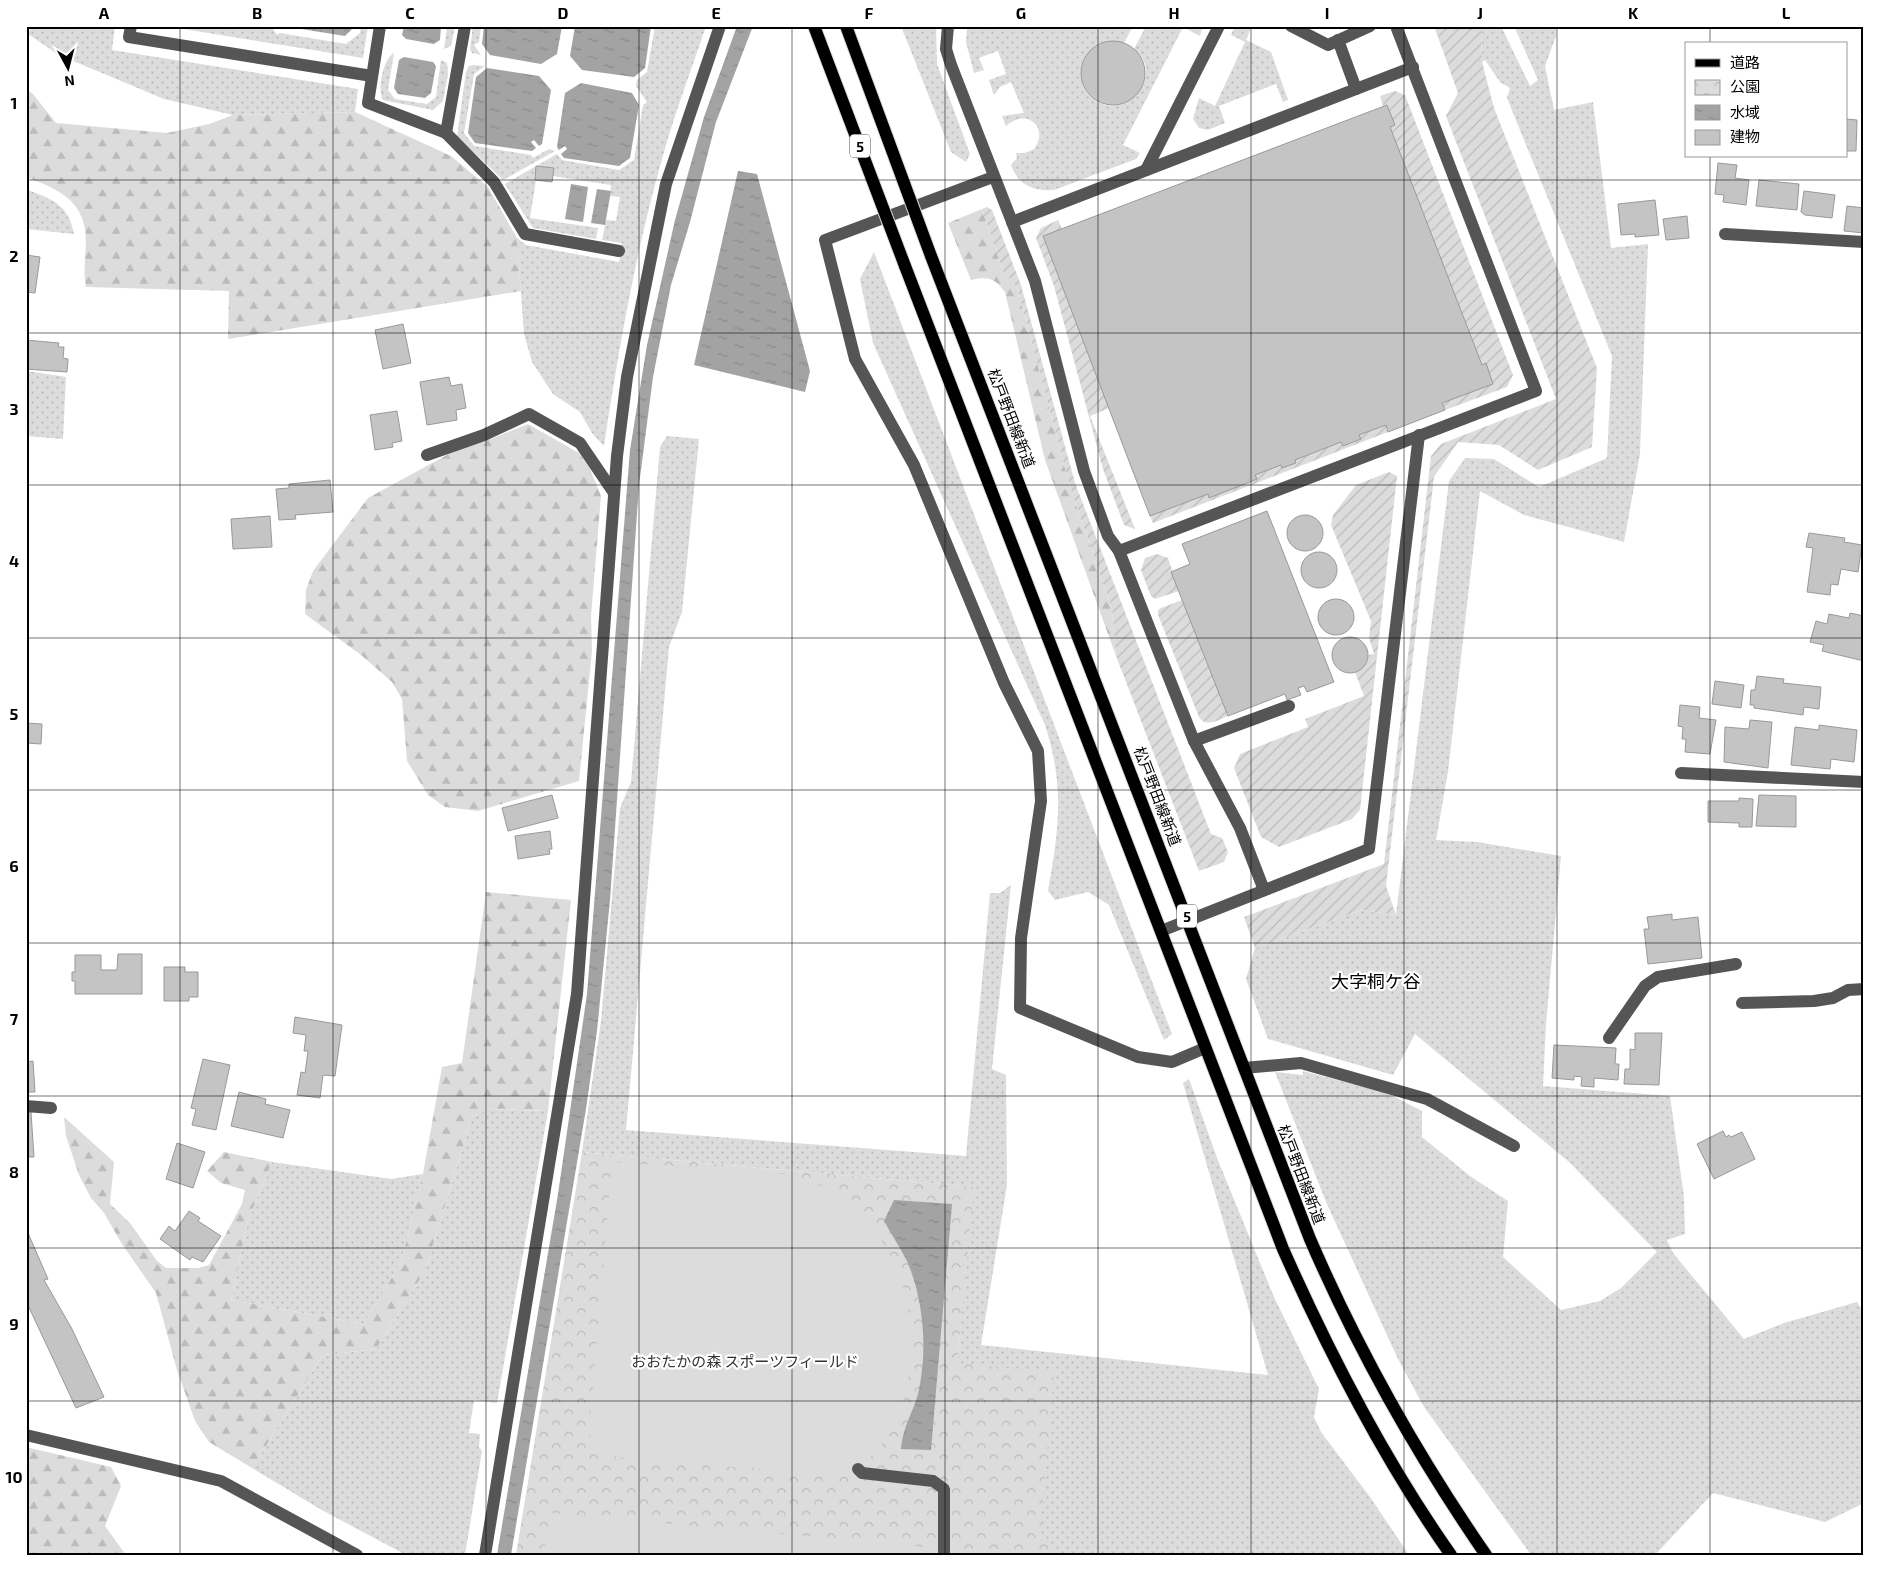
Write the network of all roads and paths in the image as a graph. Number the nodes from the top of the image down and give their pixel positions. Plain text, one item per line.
1 (131, 26) edge
2 (380, 26) edge
3 (464, 26) edge
4 (720, 26) edge
5 (814, 26) edge
6 (846, 26) edge
7 (948, 26) edge
8 (1219, 26) edge
9 (1291, 26) edge
10 (1370, 26) edge
11 (1396, 26) edge
12 (1338, 40) junction
13 (1413, 67) junction
14 (372, 76) junction
15 (1356, 89) junction
16 (446, 133) junction
17 (1146, 170) junction
18 (993, 177) junction
19 (1012, 222) junction
20 (1726, 234) dead end
21 (1864, 242) edge
22 (618, 251) dead end
23 (1419, 435) junction
24 (427, 455) dead end
25 (614, 493) junction
26 (1119, 551) junction
27 (1289, 706) dead end
28 (1194, 741) junction
29 (1682, 773) dead end
30 (1864, 782) edge
31 (1264, 890) junction
32 (1188, 920) junction
33 (1161, 932) junction
34 (1736, 964) dead end
35 (1864, 989) edge
36 (1742, 1003) dead end
37 (1609, 1038) dead end
38 (1205, 1048) junction
39 (1244, 1068) junction
40 (26, 1106) edge
41 (51, 1108) dead end
42 (1514, 1146) dead end
43 (26, 1435) edge
44 (858, 1469) dead end
45 (357, 1555) edge
46 (485, 1555) edge
47 (944, 1555) edge
48 (1451, 1555) edge
49 (1486, 1555) edge

1 - 14 street
2 - 14 street
3 - 16 street
4 - 25 street
5 - 33 main road, 5, bridge
6 - 32 main road, 松戸野田線新道 / 5, bridge
7 - 18 street
8 - 17 street
9 - 12 street
10 - 12 street
11 - 13 street
12 - 15 street
13 - 15 street
13 - 23 street
14 - 16 street
15 - 17 street
16 - 22 street
17 - 19 street
18 - 19 street
18 - 38 street
19 - 26 street
20 - 21 street
23 - 26 street
23 - 31 street
24 - 25 street
25 - 46 street
26 - 28 street
27 - 28 street
28 - 31 street
29 - 30 street
31 - 32 street
32 - 33 street
32 - 39 main road, 松戸野田線新道 / 5
33 - 38 main road, 5
34 - 37 street
35 - 36 street
38 - 48 main road, 5
39 - 42 street
39 - 49 main road, 松戸野田線新道 / 5
40 - 41 street
43 - 45 street
44 - 47 street

